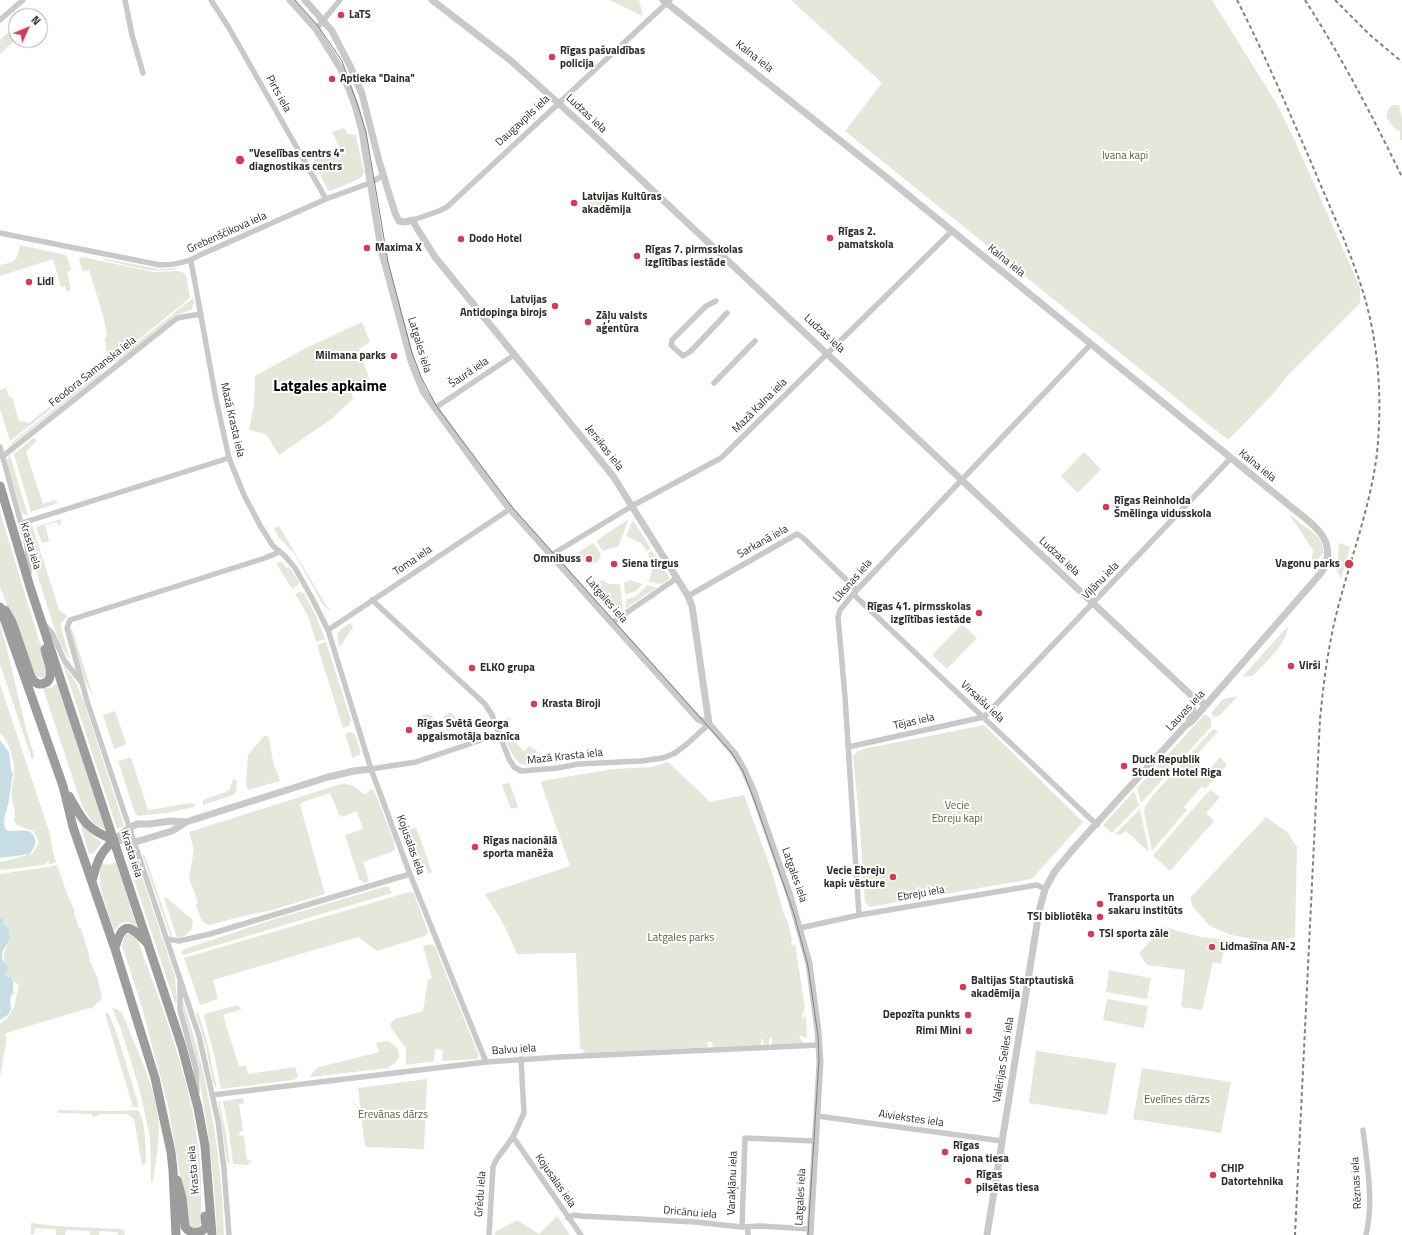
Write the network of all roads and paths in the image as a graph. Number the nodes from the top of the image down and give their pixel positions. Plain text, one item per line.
1 (23, 0) edge
2 (125, 0) edge
3 (211, 0) edge
4 (290, 0) edge
5 (305, 0) edge
6 (340, 0) edge
7 (432, 0) edge
8 (667, 1) edge
9 (0, 20) edge
10 (323, 20) junction
11 (316, 29) junction
12 (143, 72) dead end
13 (558, 103) junction
14 (384, 175) junction
15 (370, 183) junction
16 (326, 199) junction
17 (413, 220) junction
18 (952, 231) junction
19 (0, 233) edge
20 (191, 261) junction
21 (716, 300) dead end
22 (727, 313) dead end
23 (201, 314) junction
24 (755, 341) dead end
25 (1091, 344) junction
26 (828, 353) junction
27 (514, 355) junction
28 (714, 383) dead end
29 (434, 408) junction
30 (0, 447) edge
31 (3, 456) junction
32 (229, 458) junction
33 (1231, 458) junction
34 (962, 479) junction
35 (0, 486) edge
36 (632, 506) junction
37 (510, 509) junction
38 (22, 523) junction
39 (1326, 542) joint
40 (279, 552) junction
41 (551, 555) junction
42 (677, 578) junction
43 (30, 587) junction
44 (855, 592) junction
45 (688, 596) junction
46 (372, 600) junction
47 (1093, 603) junction
48 (0, 606) edge
49 (41, 620) junction
50 (613, 622) junction
51 (328, 630) junction
52 (82, 683) junction
53 (1191, 695) junction
54 (1206, 705) junction
55 (984, 717) junction
56 (709, 724) junction
57 (1185, 726) junction
58 (499, 734) junction
59 (848, 747) junction
60 (371, 769) junction
61 (63, 786) junction
62 (186, 822) junction
63 (1097, 825) junction
64 (129, 828) junction
65 (114, 840) junction
66 (134, 842) junction
67 (410, 874) junction
68 (92, 881) junction
69 (1045, 889) junction
70 (859, 915) junction
71 (800, 928) junction
72 (167, 939) junction
73 (150, 946) junction
74 (115, 949) junction
75 (180, 978) junction
76 (820, 1045) junction
77 (521, 1059) junction
78 (486, 1062) junction
79 (212, 1094) junction
80 (198, 1108) junction
81 (817, 1116) junction
82 (1363, 1130) dead end
83 (513, 1137) junction
84 (815, 1141) junction
85 (1002, 1141) junction
86 (173, 1170) junction
87 (207, 1175) junction
88 (568, 1218) junction
89 (742, 1227) junction
90 (748, 1227) junction
91 (810, 1232) edge
92 (176, 1235) edge
93 (212, 1235) edge
94 (228, 1235) edge
95 (488, 1235) edge
96 (581, 1235) edge
97 (748, 1235) edge
98 (987, 1235) edge
99 (1366, 1235) edge

1 - 9 street
2 - 12 street
3 - 16 street, Pirts iela
4 - 11 street, Latgales iela
5 - 10 street
6 - 10 street
7 - 13 street, Ludzas iela
8 - 13 street, Daugavpils iela
8 - 18 street, Kalna iela
10 - 11 street
10 - 14 street
11 - 15 street, Latgales iela
13 - 17 street, Daugavpils iela
13 - 26 street, Ludzas iela
14 - 15 street, Grebenščikova iela
14 - 17 street, Daugavpils iela
15 - 16 street, Grebenščikova iela
15 - 29 street, Latgales iela
16 - 20 street, Grebenščikova iela
17 - 27 street, Jersikas iela
18 - 25 street, Kalna iela
18 - 26 street, Mazā Kalna iela
19 - 20 street, Grebenščikova iela
20 - 23 street, Mazā Krasta iela
21 - 22 street
23 - 31 street, Feodora Samanska iela
23 - 32 street, Mazā Krasta iela
24 - 28 street
25 - 33 street, Kalna iela
25 - 34 street, Līksnas iela
26 - 34 street, Ludzas iela
26 - 36 street, Mazā Kalna iela
27 - 29 street, Šaurā iela
27 - 36 street, Jersikas iela
29 - 37 street, Latgales iela
30 - 31 street
31 - 38 street
32 - 38 street
32 - 40 street, Mazā Krasta iela
33 - 39 street, Kalna iela
33 - 47 street, Viļānu iela
34 - 44 street, Līksnas iela
34 - 47 street, Ludzas iela
35 - 43 highway, Krasta iela
36 - 41 street, Mazā Kalna iela
36 - 42 street, Jersikas iela
37 - 41 street, Latgales iela
37 - 46 street, Toma iela
38 - 43 street
39 - 54 street, Lauvas iela
40 - 51 street, Mazā Krasta iela
40 - 52 street
41 - 50 street, Latgales iela
42 - 45 street, Jersikas iela
42 - 50 street
43 - 49 highway, Krasta iela
44 - 45 street, Sarkanā iela
44 - 55 street, Virsaišu iela
44 - 59 street, Līksnas iela
45 - 56 street, Jersikas iela
46 - 51 street, Toma iela
46 - 58 street, Mazā Krasta iela
47 - 53 street, Ludzas iela
47 - 55 street, Viļānu iela
48 - 49 highway
48 - 61 highway, Krasta iela
49 - 52 street
49 - 65 highway, Krasta iela
50 - 56 street, Latgales iela
51 - 60 street, Kojusalas iela
52 - 64 street
53 - 54 street, Ludzas iela
53 - 57 street
54 - 57 street, Lauvas iela
55 - 59 street, Tējas iela
55 - 63 street, Virsaišu iela
56 - 58 street, Mazā Krasta iela
56 - 71 street, Latgales iela
57 - 63 street, Lauvas iela
58 - 60 street
59 - 70 street, Līksnas iela
60 - 62 street
60 - 67 street, Kojusalas iela
61 - 65 highway
61 - 68 highway, Krasta iela
62 - 64 street
62 - 66 street
63 - 69 street, Lauvas iela
64 - 65 street
64 - 66 street
65 - 66 street
65 - 68 highway
65 - 73 highway, Krasta iela
66 - 72 street
67 - 72 street
67 - 78 street, Kojusalas iela
68 - 74 highway, Krasta iela
69 - 70 street, Ebreju iela
69 - 85 street, Valērijas Seiles iela
70 - 71 street, Ebreju iela
71 - 76 street, Latgales iela
72 - 75 street
73 - 74 highway
73 - 80 highway, Krasta iela
74 - 86 highway, Krasta iela
75 - 79 street
75 - 80 street
76 - 77 street, Balvu iela
76 - 81 street, Latgales iela
77 - 78 street, Balvu iela
77 - 83 street, Grēdu iela
78 - 79 street, Balvu iela
79 - 94 street
80 - 87 highway, Krasta iela
81 - 84 street, Latgales iela
81 - 85 street, Aiviekstes iela
82 - 99 street, Rēznas iela
83 - 88 street, Kojusalas iela
83 - 95 street, Grēdu iela
84 - 89 street, Varakļānu iela
84 - 91 street, Latgales iela
85 - 98 street, Valērijas Seiles iela
86 - 87 highway
86 - 92 highway, Krasta iela
87 - 93 highway, Krasta iela
88 - 89 street, Dricānu iela
88 - 96 street, Kojusalas iela
89 - 90 street, Dricānu iela
90 - 91 street, Dricānu iela
90 - 97 street, Varakļānu iela

